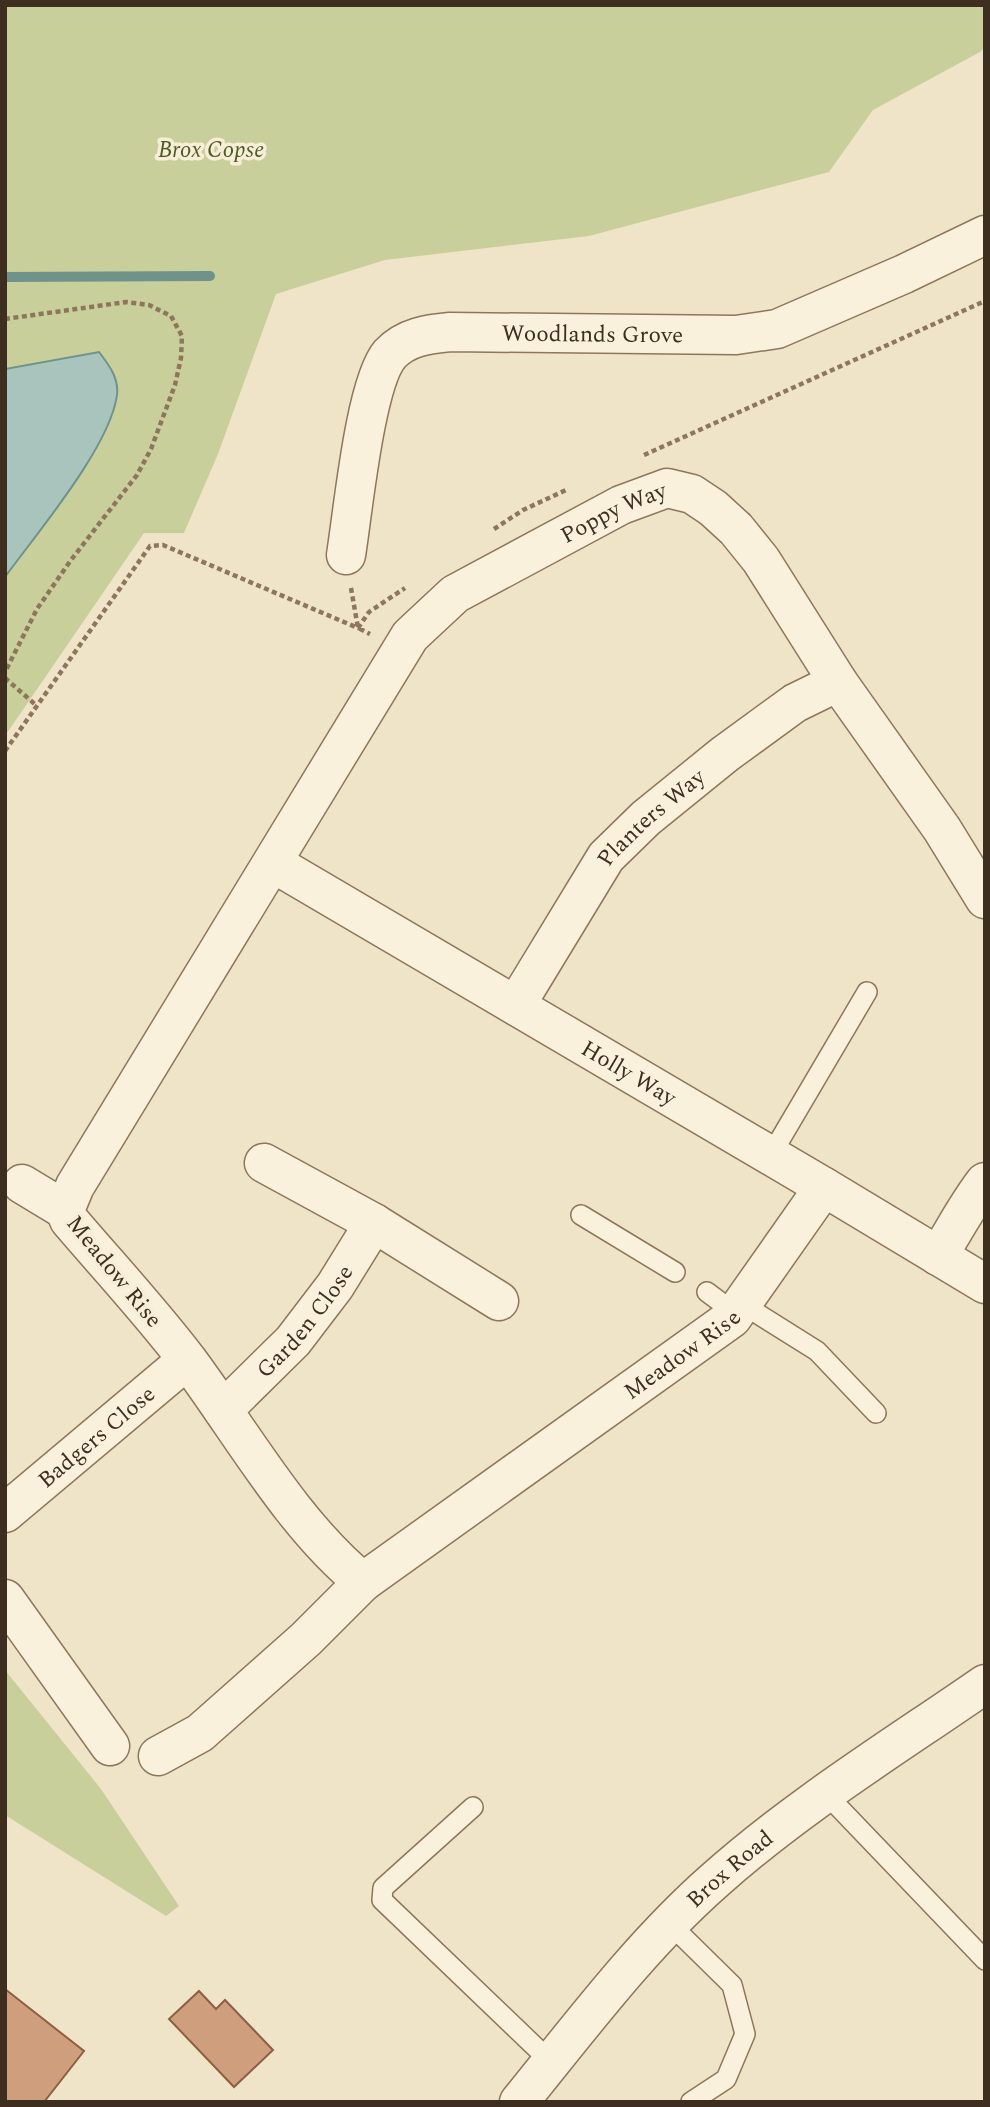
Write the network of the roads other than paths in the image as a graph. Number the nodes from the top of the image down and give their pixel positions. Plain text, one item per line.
1 (985, 235) edge
2 (346, 555) dead end
3 (838, 682) junction
4 (273, 863) junction
5 (985, 899) edge
6 (867, 992) dead end
7 (516, 1005) junction
8 (771, 1155) junction
9 (264, 1163) dead end
10 (985, 1182) edge
11 (22, 1184) dead end
12 (824, 1186) junction
13 (65, 1210) junction
14 (581, 1215) dead end
15 (374, 1223) junction
16 (939, 1256) junction
17 (675, 1272) dead end
18 (985, 1284) edge
19 (499, 1301) dead end
20 (728, 1303) junction
21 (187, 1360) junction
22 (223, 1410) junction
23 (876, 1413) dead end
24 (5, 1513) edge
25 (363, 1582) junction
26 (5, 1599) edge
27 (985, 1684) edge
28 (110, 1746) dead end
29 (158, 1756) dead end
30 (825, 1794) junction
31 (472, 1807) dead end
32 (670, 1924) junction
33 (985, 1960) edge
34 (551, 2062) junction
35 (519, 2102) edge
36 (691, 2102) edge

1 - 2 street, Woodlands Grove
3 - 4 street, Poppy Way
3 - 5 street, Poppy Way
3 - 7 street, Planters Way
4 - 7 street, Holly Way
4 - 13 street, Meadow Rise
6 - 8 lane
7 - 8 street, Holly Way
8 - 12 street, Holly Way
9 - 15 street
10 - 16 street
11 - 13 street
12 - 16 street, Holly Way
12 - 20 street, Meadow Rise
13 - 21 street, Meadow Rise
14 - 17 lane
15 - 19 street
15 - 22 street, Garden Close
16 - 18 street, Holly Way
20 - 23 lane
20 - 25 street, Meadow Rise
21 - 22 street, Meadow Rise
21 - 24 street, Badgers Close
22 - 25 street, Meadow Rise
25 - 29 street, Meadow Rise
26 - 28 street
27 - 30 street, Brox Road
30 - 32 street, Brox Road
30 - 33 lane
31 - 34 lane
32 - 34 street, Brox Road
32 - 36 lane
34 - 35 street, Brox Road

